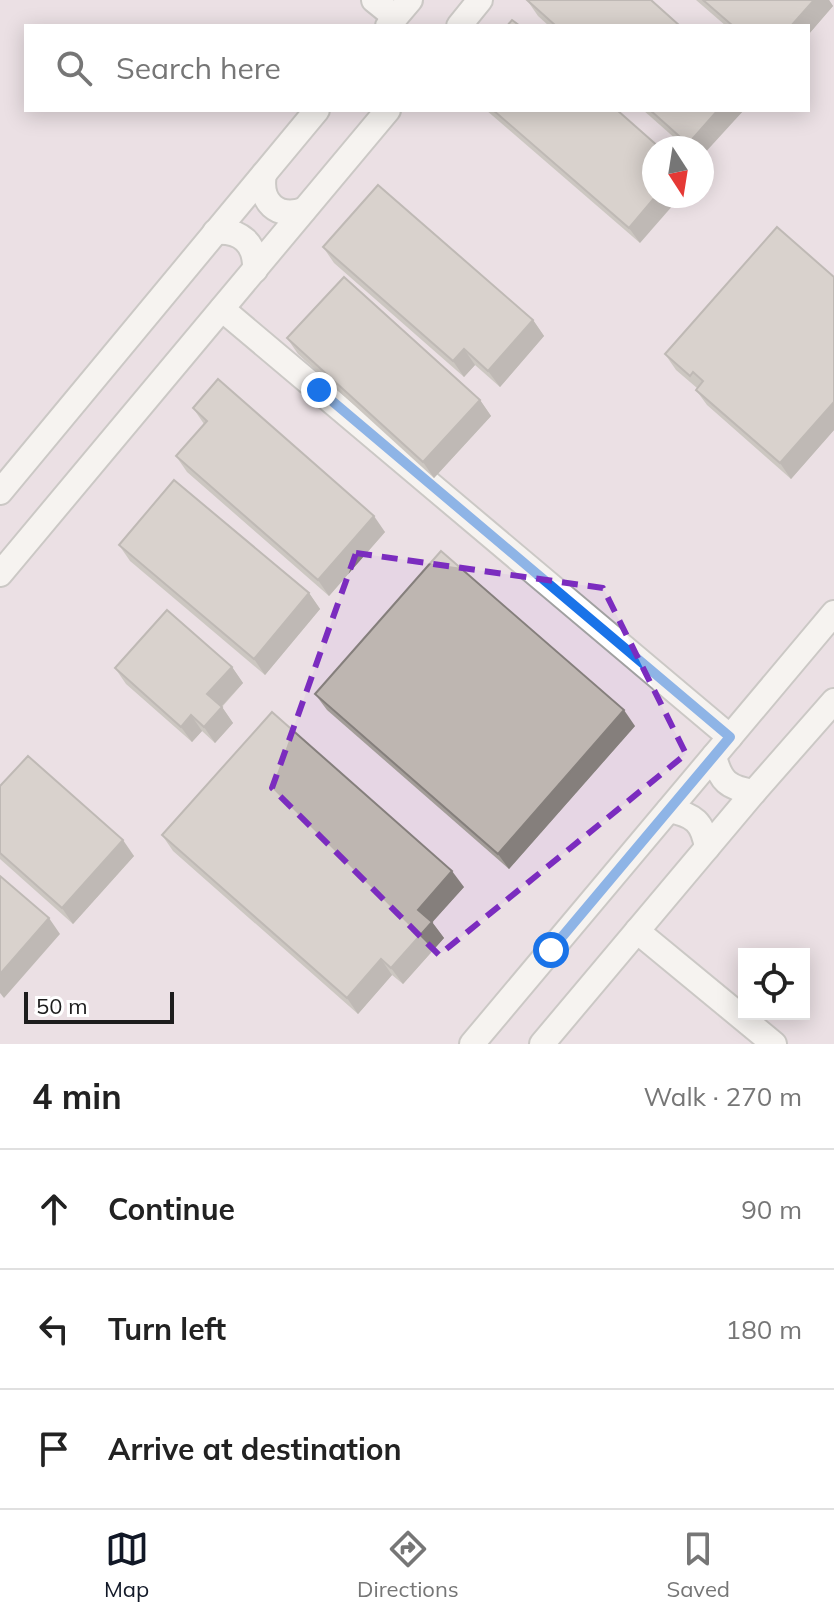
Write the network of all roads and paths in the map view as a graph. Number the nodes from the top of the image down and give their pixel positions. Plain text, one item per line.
1 (374, 0) edge
2 (480, 0) edge
3 (398, 14) edge
4 (461, 24) edge
5 (315, 112) edge
6 (386, 112) edge
7 (264, 174) junction
8 (304, 210) junction
9 (215, 232) junction
10 (255, 270) junction
11 (222, 309) junction
12 (0, 492) edge
13 (0, 574) edge
14 (834, 613) edge
15 (833, 705) edge
16 (722, 746) junction
17 (754, 792) junction
18 (669, 810) junction
19 (707, 848) junction
20 (637, 931) junction
21 (472, 1044) edge
22 (542, 1044) edge
23 (774, 1044) edge

1 - 3 lane
2 - 4 lane
5 - 7 lane
6 - 8 lane
7 - 8 lane
7 - 9 lane
8 - 10 lane
9 - 10 lane
9 - 12 lane
10 - 11 lane
11 - 13 lane
11 - 16 lane
14 - 16 lane
15 - 17 lane
16 - 17 lane
16 - 18 lane
17 - 19 lane
18 - 19 lane
18 - 21 lane
19 - 20 lane
20 - 22 lane
20 - 23 lane

